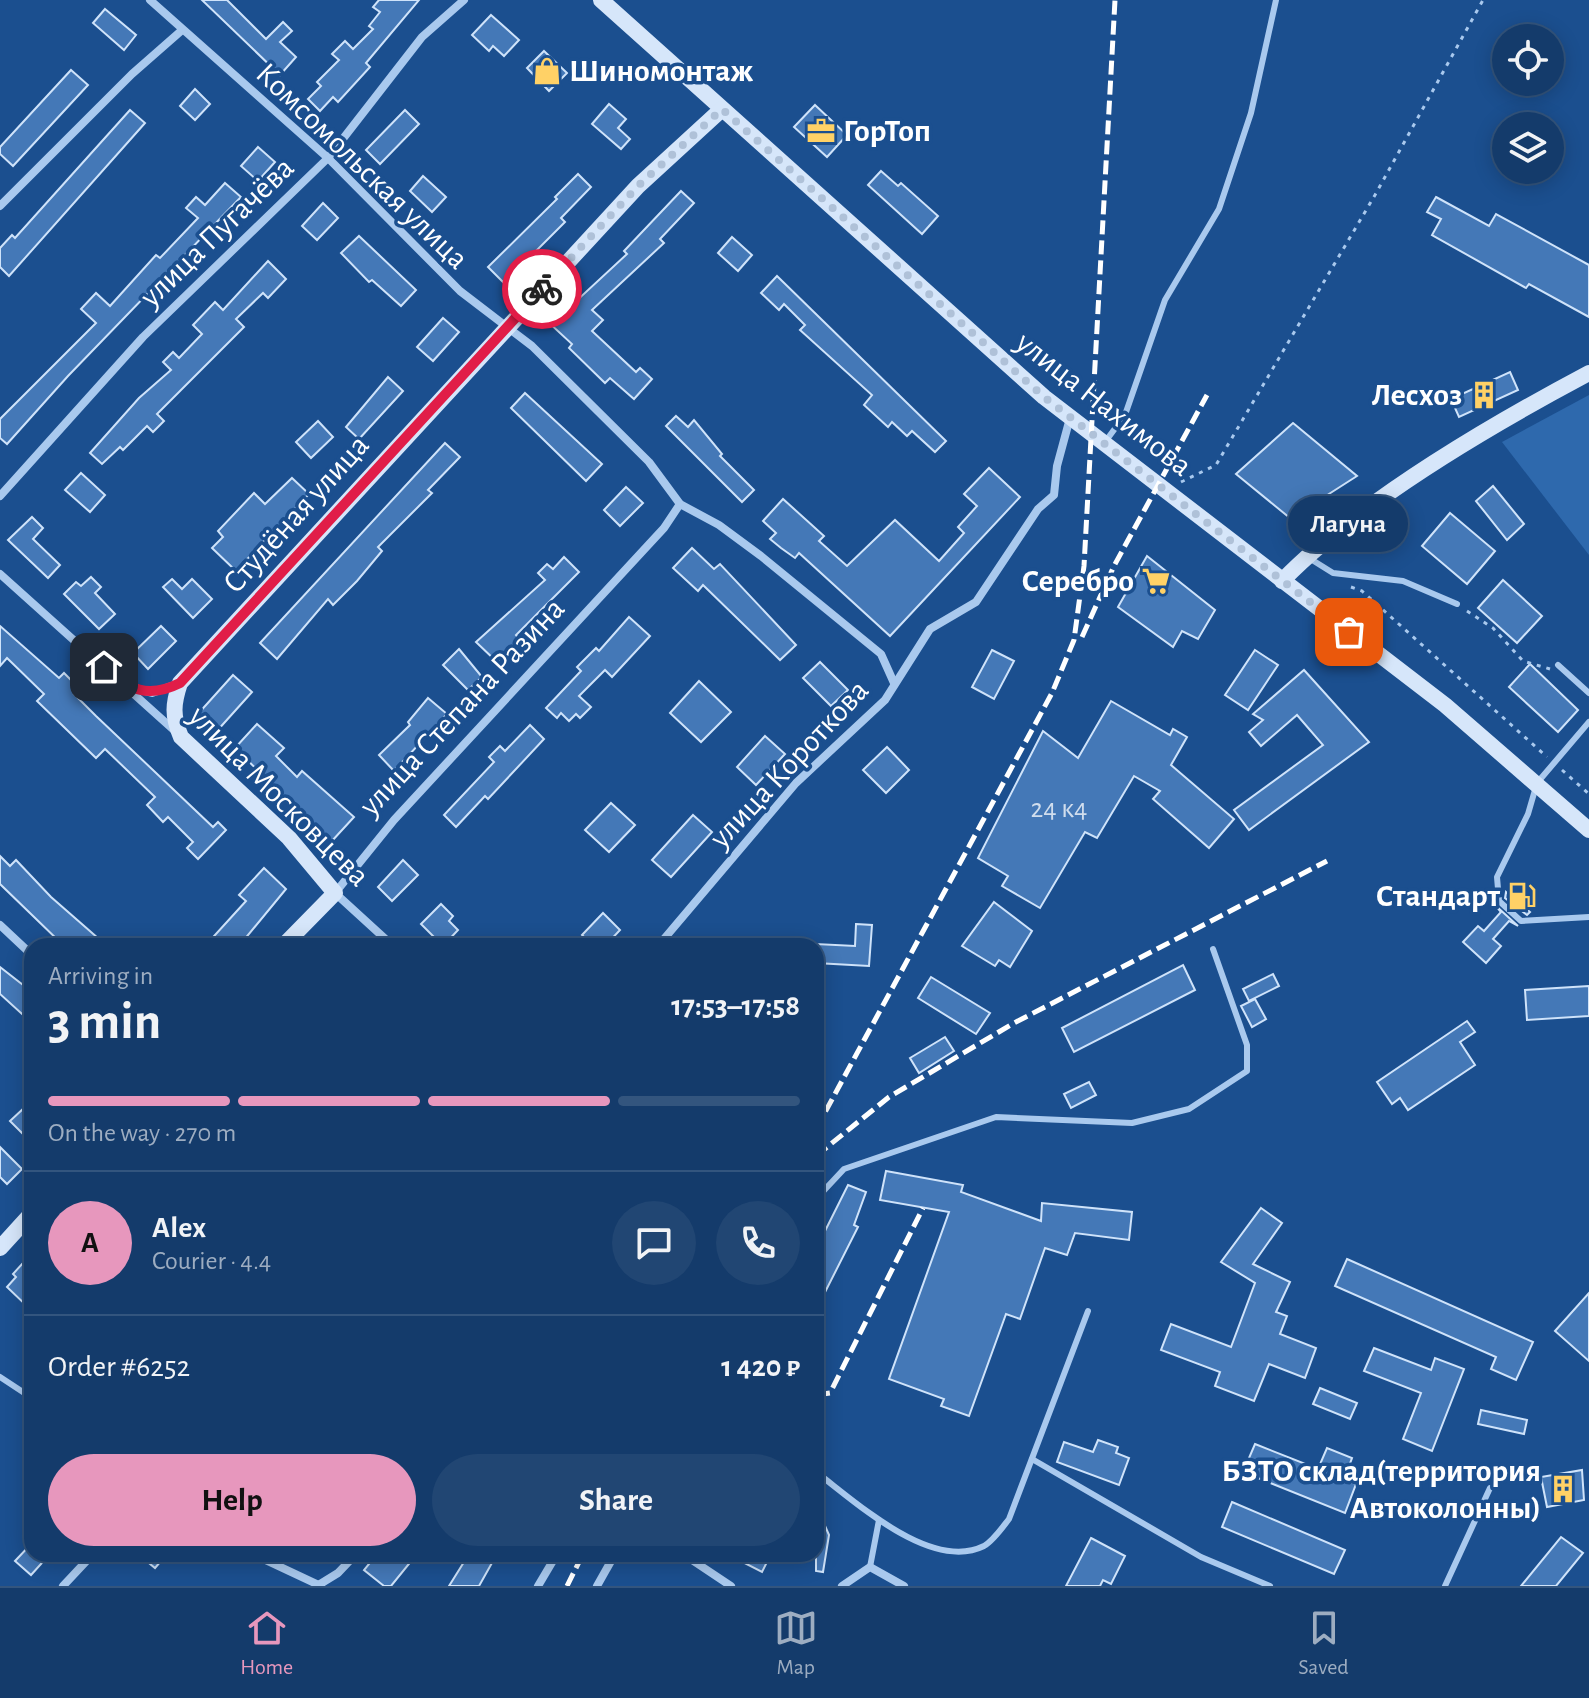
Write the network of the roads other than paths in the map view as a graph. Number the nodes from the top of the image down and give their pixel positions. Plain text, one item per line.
1 (150, 0) edge
2 (464, 0) edge
3 (601, 0) edge
4 (1276, 0) edge
5 (181, 31) junction
6 (722, 109) junction
7 (328, 158) junction
8 (0, 206) edge
9 (506, 327) junction
10 (1589, 373) edge
11 (1071, 417) junction
12 (1105, 442) junction
13 (0, 496) edge
14 (680, 504) junction
15 (1306, 556) junction
16 (0, 574) edge
17 (1282, 581) junction
18 (1457, 604) road end
19 (1558, 665) road end
20 (180, 683) junction
21 (894, 683) junction
22 (125, 686) junction
23 (1589, 693) edge
24 (1589, 722) edge
25 (181, 737) junction
26 (1537, 783) junction
27 (1589, 830) edge
28 (335, 893) junction
29 (1589, 917) edge
30 (0, 925) edge
31 (291, 938) edge
32 (384, 938) edge
33 (665, 938) edge
34 (24, 948) edge
35 (1213, 949) dead end
36 (824, 1190) edge
37 (24, 1222) edge
38 (0, 1248) edge
39 (1088, 1311) dead end
40 (0, 1377) edge
41 (24, 1393) edge
42 (1032, 1459) junction
43 (824, 1478) edge
44 (1490, 1488) dead end
45 (879, 1520) junction
46 (86, 1562) edge
47 (270, 1562) edge
48 (348, 1562) edge
49 (552, 1562) edge
50 (610, 1562) edge
51 (695, 1562) edge
52 (870, 1567) junction
53 (319, 1585) edge
54 (63, 1586) edge
55 (538, 1586) edge
56 (597, 1586) edge
57 (731, 1586) edge
58 (842, 1586) edge
59 (904, 1586) edge
60 (1270, 1586) edge
61 (1445, 1586) edge

1 - 5 street, Комсомольская улица
2 - 7 street, улица Пугачёва
3 - 6 street, улица Нахимова
4 - 12 lane
5 - 7 street, Комсомольская улица
5 - 8 street
6 - 9 street, Студёная улица
6 - 11 street, улица Нахимова
7 - 9 street, Комсомольская улица
7 - 13 street, улица Пугачёва
9 - 14 street, Комсомольская улица
9 - 20 street, Студёная улица
10 - 15 street
11 - 12 street, улица Нахимова
11 - 21 street, улица Короткова
12 - 17 street, улица Нахимова
14 - 21 street, Комсомольская улица
14 - 28 street, улица Степана Разина
15 - 17 street
15 - 18 lane
16 - 22 street, улица Московцева
17 - 26 street, улица Нахимова
19 - 23 lane
20 - 22 street, улица Московцева
20 - 25 street
21 - 33 street, улица Короткова
22 - 25 street, улица Московцева
24 - 26 lane
25 - 28 street, улица Московцева
26 - 27 street, улица Нахимова
26 - 29 lane
28 - 31 street, улица Степана Разина
28 - 32 street, улица Московцева
30 - 34 street
35 - 36 lane
37 - 38 street
39 - 42 lane
40 - 41 lane
42 - 45 lane
42 - 60 lane
43 - 45 lane
44 - 61 lane
45 - 52 lane
46 - 54 street
47 - 53 street
48 - 53 street
49 - 55 street
50 - 56 street
51 - 57 street
52 - 58 street
52 - 59 street

